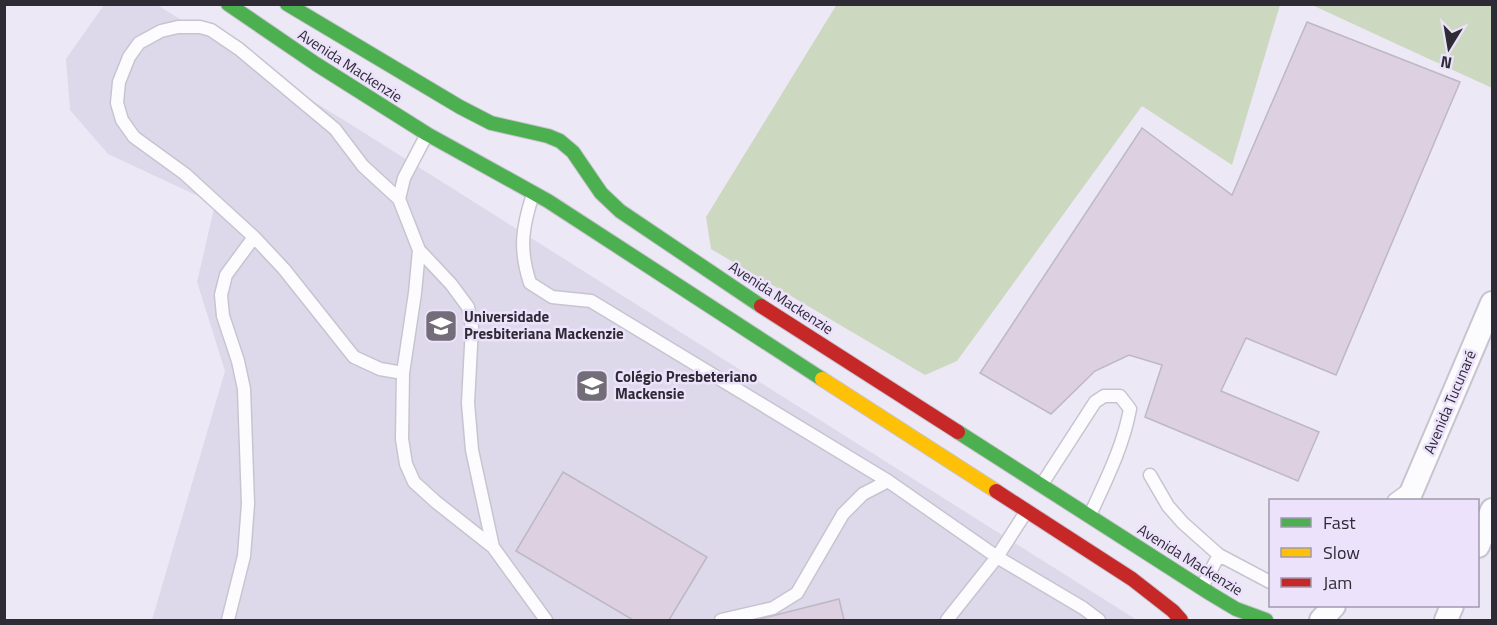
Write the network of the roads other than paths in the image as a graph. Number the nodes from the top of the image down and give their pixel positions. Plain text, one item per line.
1 (228, 4) edge
2 (287, 4) edge
3 (427, 134) junction
4 (548, 136) junction
5 (528, 147) dead end
6 (578, 159) junction
7 (520, 166) dead end
8 (528, 189) junction
9 (399, 199) junction
10 (548, 201) junction
11 (254, 237) junction
12 (419, 250) junction
13 (1492, 303) edge
14 (403, 373) junction
15 (1150, 475) dead end
16 (888, 482) junction
17 (1041, 485) junction
18 (1405, 497) edge
19 (1492, 510) edge
20 (1027, 511) junction
21 (1089, 516) junction
22 (1479, 543) edge
23 (493, 547) junction
24 (1219, 555) junction
25 (997, 557) junction
26 (1269, 581) edge
27 (1202, 588) junction
28 (1333, 607) edge
29 (1452, 607) edge
30 (228, 621) edge
31 (546, 621) edge
32 (721, 621) edge
33 (947, 621) edge
34 (1099, 621) edge
35 (1181, 621) edge
36 (1266, 621) edge
37 (1320, 621) edge
38 (1446, 621) edge

1 - 3 main road, Avenida Mackenzie
2 - 4 main road, Avenida Mackenzie
3 - 8 main road, Avenida Mackenzie
3 - 9 lane
4 - 5 main road
4 - 6 main road, Avenida Mackenzie
6 - 10 main road
6 - 17 main road, Avenida Mackenzie
7 - 8 main road
8 - 10 main road, Avenida Mackenzie
8 - 16 lane
9 - 11 lane
9 - 12 lane
10 - 20 main road, Avenida Mackenzie
11 - 14 lane
11 - 30 lane
12 - 14 lane
12 - 23 lane
13 - 18 street, Avenida Tucunaré
14 - 23 lane
15 - 24 lane
16 - 25 lane
16 - 32 lane
17 - 21 main road, Avenida Mackenzie
17 - 21 lane
19 - 22 street
20 - 25 lane
20 - 35 main road, Avenida Mackenzie
21 - 27 main road, Avenida Mackenzie
23 - 31 lane
24 - 26 lane
24 - 27 lane
25 - 33 lane
25 - 34 lane
27 - 36 main road, Avenida Mackenzie
28 - 37 street
29 - 38 street

